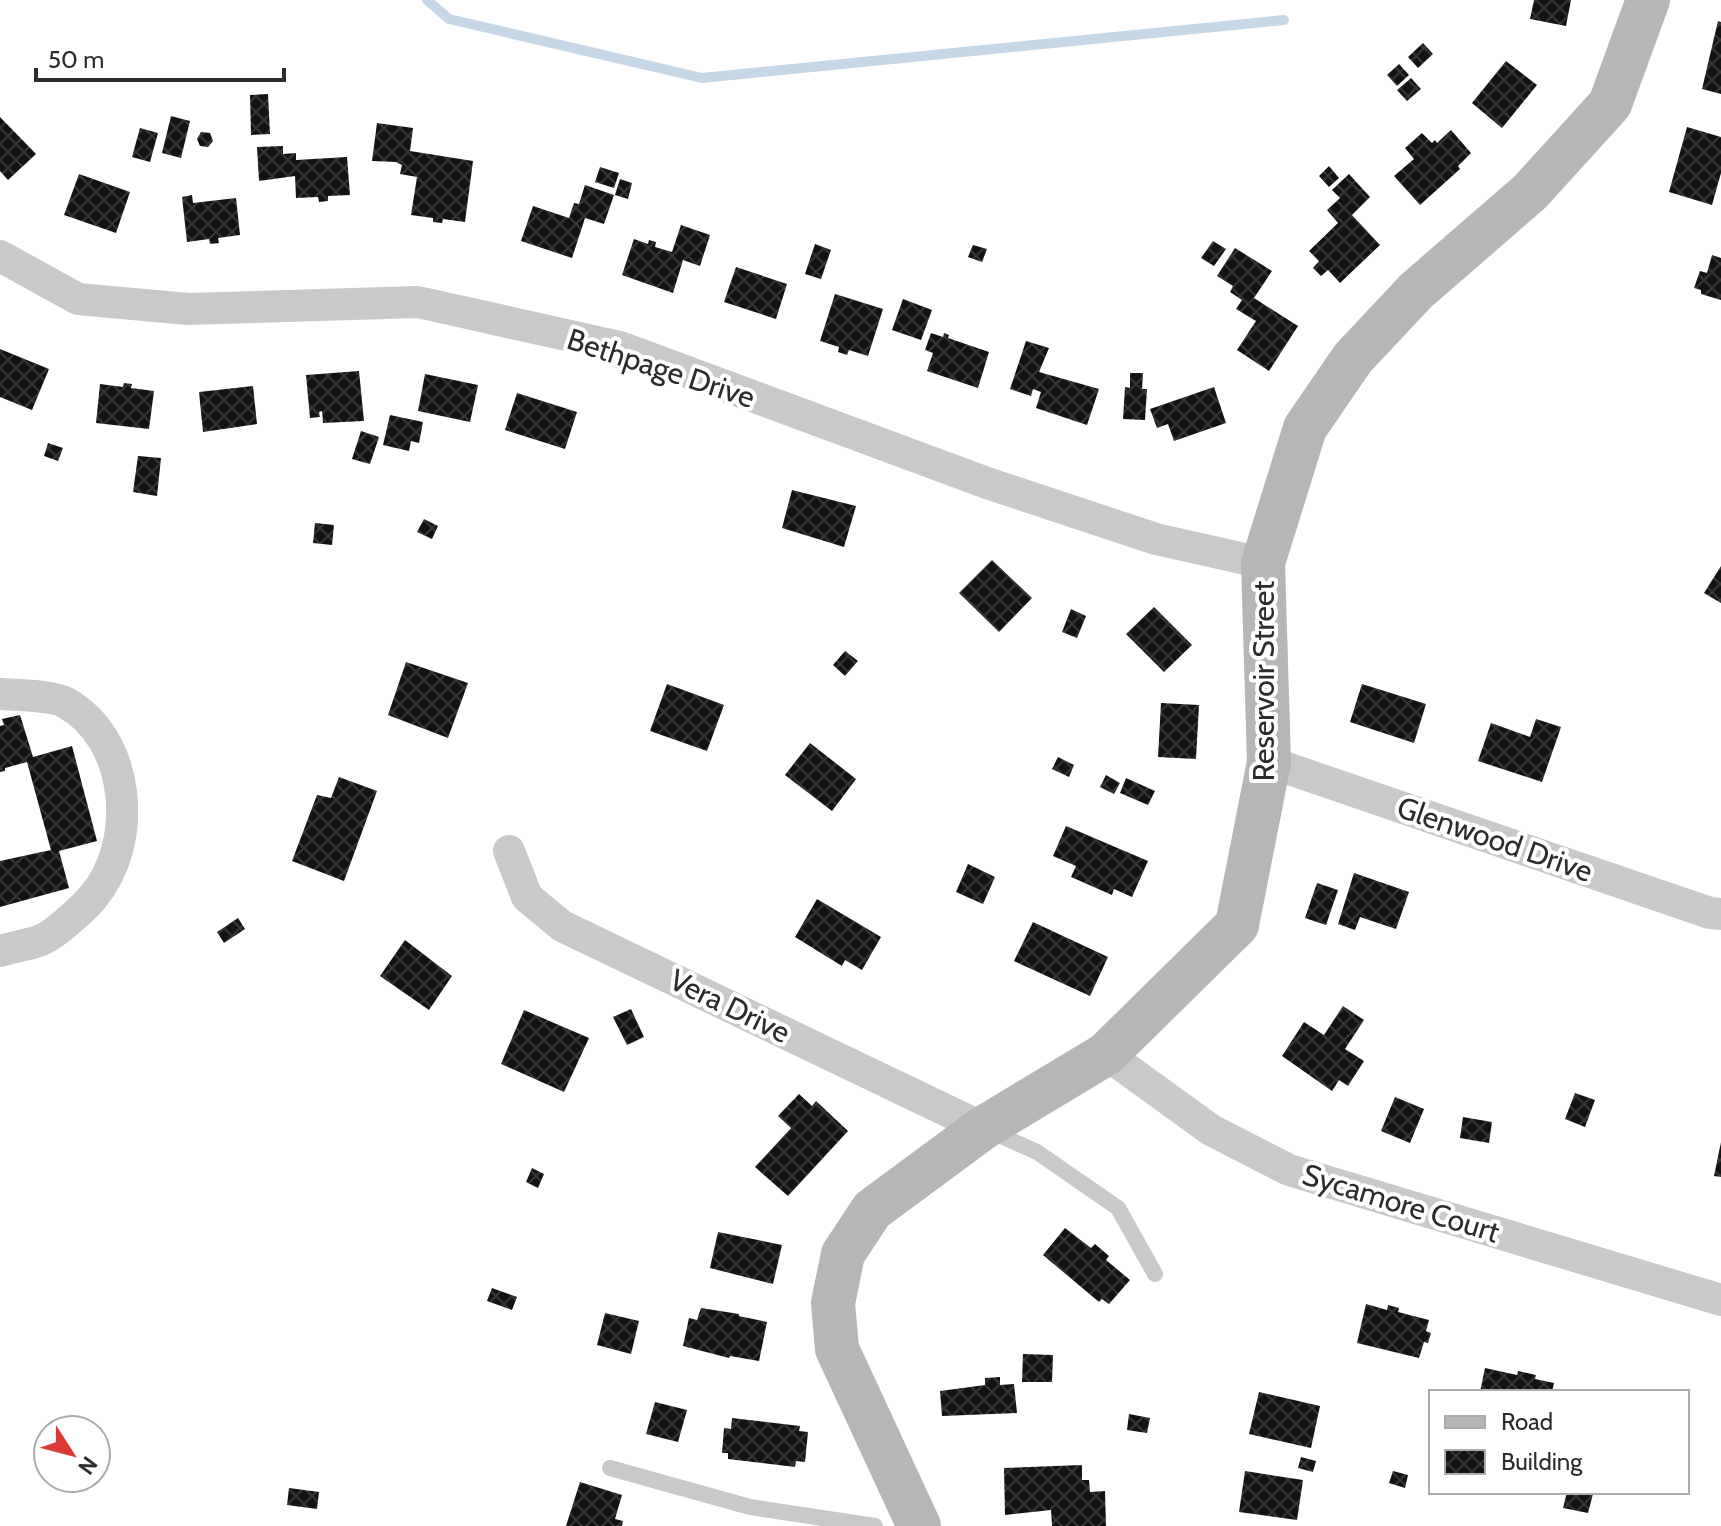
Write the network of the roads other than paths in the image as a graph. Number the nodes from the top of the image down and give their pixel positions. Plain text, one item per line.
1 (1648, 0) edge
2 (0, 256) edge
3 (1263, 563) junction
4 (0, 694) edge
5 (1269, 762) junction
6 (509, 851) dead end
7 (1721, 914) edge
8 (0, 951) edge
9 (1106, 1054) junction
10 (983, 1128) junction
11 (1155, 1274) dead end
12 (1721, 1300) edge
13 (610, 1468) dead end
14 (875, 1526) edge
15 (919, 1526) edge

1 - 3 street, Reservoir Street
2 - 3 street, Bethpage Drive
3 - 5 street, Reservoir Street
4 - 8 street
5 - 7 street, Glenwood Drive
5 - 9 street, Reservoir Street
6 - 10 street, Vera Drive
9 - 10 street, Reservoir Street
9 - 12 street, Sycamore Court
10 - 11 lane
10 - 15 street, Reservoir Street
13 - 14 lane

